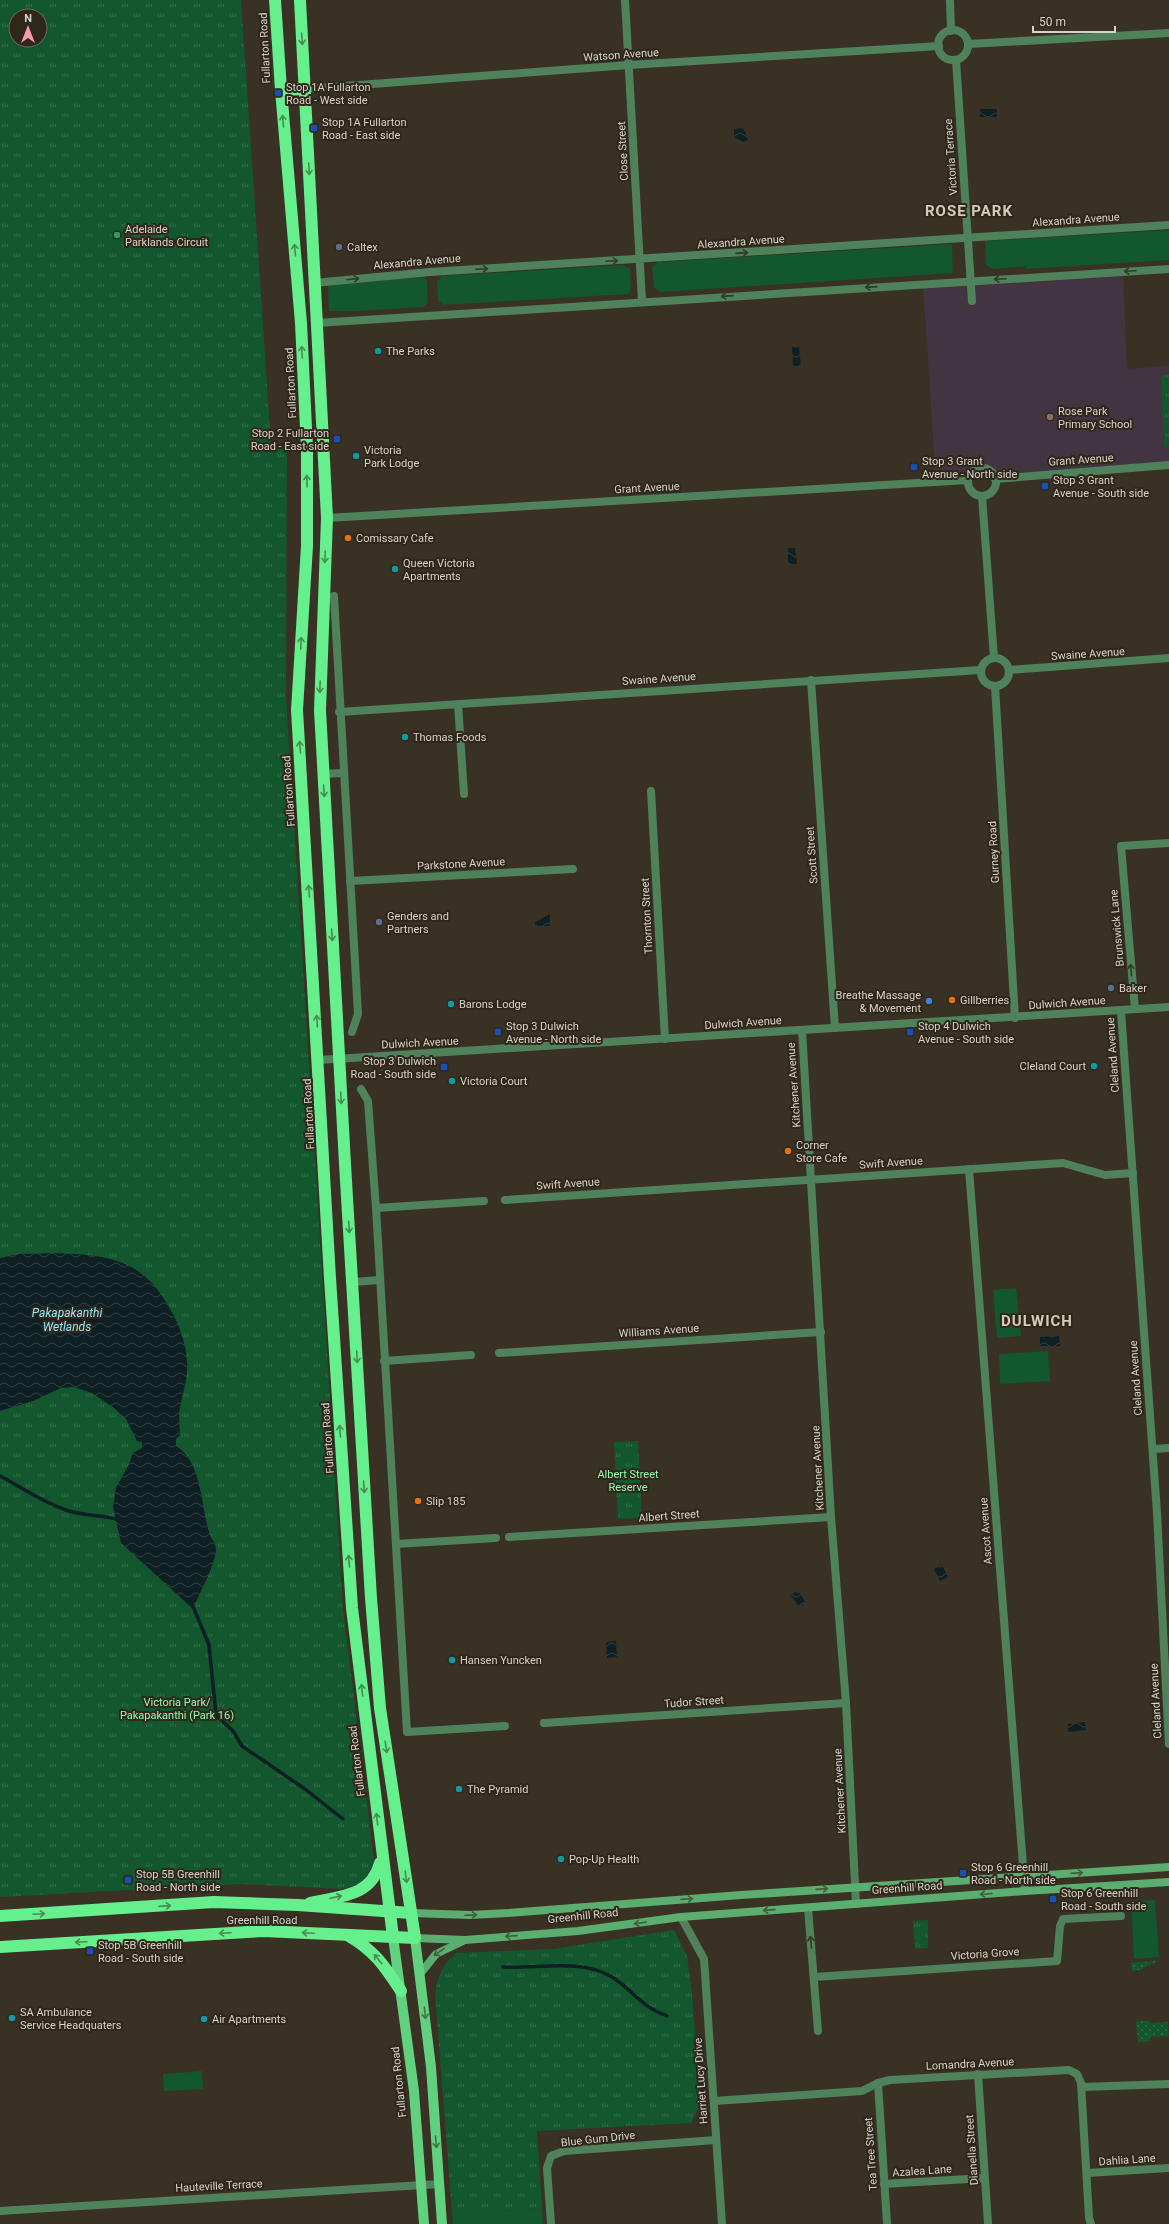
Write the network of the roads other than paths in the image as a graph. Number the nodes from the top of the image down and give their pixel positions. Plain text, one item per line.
1 (275, 0) edge
2 (300, 0) edge
3 (625, 0) edge
4 (950, 0) edge
5 (951, 31) junction
6 (1169, 32) edge
7 (968, 44) junction
8 (939, 46) junction
9 (956, 60) junction
10 (629, 65) junction
11 (306, 89) junction
12 (281, 90) junction
13 (1169, 225) edge
14 (967, 238) junction
15 (639, 259) junction
16 (1169, 269) edge
17 (970, 280) junction
18 (314, 283) junction
19 (298, 289) junction
20 (642, 301) junction
21 (972, 301) dead end
22 (317, 323) junction
23 (1169, 465) edge
24 (995, 479) junction
25 (968, 480) junction
26 (982, 496) junction
27 (327, 518) junction
28 (308, 520) junction
29 (334, 596) dead end
30 (994, 658) junction
31 (1169, 658) edge
32 (981, 670) junction
33 (1009, 670) junction
34 (811, 680) junction
35 (995, 686) junction
36 (458, 704) junction
37 (339, 712) junction
38 (343, 773) junction
39 (323, 774) junction
40 (302, 775) junction
41 (651, 791) dead end
42 (464, 794) dead end
43 (1169, 843) edge
44 (573, 869) dead end
45 (350, 881) junction
46 (1169, 1007) edge
47 (1134, 1009) junction
48 (1121, 1011) junction
49 (1016, 1018) junction
50 (835, 1028) junction
51 (802, 1030) junction
52 (352, 1032) dead end
53 (665, 1039) junction
54 (339, 1059) junction
55 (319, 1060) junction
56 (361, 1089) dead end
57 (969, 1169) junction
58 (1133, 1173) junction
59 (812, 1180) junction
60 (505, 1200) dead end
61 (484, 1201) dead end
62 (376, 1208) junction
63 (380, 1280) junction
64 (352, 1282) junction
65 (331, 1284) junction
66 (821, 1332) junction
67 (499, 1353) dead end
68 (472, 1355) dead end
69 (384, 1361) junction
70 (1153, 1448) junction
71 (1169, 1448) edge
72 (831, 1517) junction
73 (509, 1537) dead end
74 (496, 1538) dead end
75 (396, 1544) junction
76 (1166, 1636) edge
77 (846, 1703) junction
78 (544, 1723) dead end
79 (505, 1726) dead end
80 (1169, 1744) edge
81 (382, 1858) junction
82 (1169, 1867) edge
83 (1024, 1876) junction
84 (1169, 1882) edge
85 (857, 1887) junction
86 (1025, 1891) junction
87 (856, 1904) junction
88 (298, 1905) junction
89 (808, 1908) junction
90 (390, 1912) junction
91 (411, 1914) junction
92 (0, 1916) edge
93 (1121, 1916) dead end
94 (682, 1917) junction
95 (347, 1935) junction
96 (393, 1937) junction
97 (415, 1938) junction
98 (465, 1940) junction
99 (0, 1947) edge
100 (420, 1974) junction
101 (814, 1977) junction
102 (401, 1991) junction
103 (818, 2031) dead end
104 (978, 2074) junction
105 (878, 2083) junction
106 (1169, 2084) edge
107 (1082, 2087) junction
108 (714, 2101) junction
109 (716, 2140) junction
110 (1169, 2168) edge
111 (1087, 2173) junction
112 (985, 2178) junction
113 (439, 2184) junction
114 (884, 2184) junction
115 (420, 2185) junction
116 (0, 2211) edge
117 (424, 2224) edge
118 (442, 2224) edge
119 (551, 2224) edge
120 (722, 2224) edge
121 (887, 2224) edge
122 (988, 2224) edge
123 (1091, 2224) edge

1 - 12 highway, Fullarton Road
2 -> 11 highway
3 - 10 street, Close Street
4 - 5 street
5 - 7 street
5 - 8 street
6 - 7 street
7 - 9 street
8 - 9 street
8 - 10 street, Watson Avenue
9 - 14 street, Victoria Terrace
10 - 11 street, Watson Avenue
10 - 15 street, Close Street
11 - 12 highway
11 -> 18 highway
19 -> 12 highway, Fullarton Road
13 - 14 street, Alexandra Avenue
15 -> 14 street, Alexandra Avenue
14 - 17 street, Victoria Terrace
18 -> 15 street, Alexandra Avenue
15 - 20 street, Close Street
16 -> 17 street
17 -> 20 street
17 - 21 street, Victoria Terrace
18 - 19 highway
18 - 22 highway
28 -> 19 highway, Fullarton Road
20 - 22 street
22 - 27 highway
23 - 24 street, Grant Avenue
24 - 25 street
24 - 26 street
25 - 26 street
25 - 27 street, Grant Avenue
26 - 30 street
27 - 28 highway
27 -> 39 highway
40 -> 28 highway, Fullarton Road
29 - 37 street
30 - 32 street
30 - 33 street
31 - 33 street, Swaine Avenue
32 - 34 street, Swaine Avenue
32 - 35 street
33 - 35 street
34 - 36 street, Swaine Avenue
34 - 50 street, Scott Street
35 - 49 street, Gurney Road
36 - 37 street, Swaine Avenue
36 - 42 street
37 - 38 street
38 - 39 street
38 - 45 street
39 - 40 highway
39 -> 54 highway
55 -> 40 highway, Fullarton Road
41 - 53 street, Thornton Street
47 -> 43 street, Brunswick Lane
44 - 45 street, Parkstone Avenue
45 - 52 street
46 - 47 street, Dulwich Avenue
47 - 48 street, Dulwich Avenue
48 - 49 street, Dulwich Avenue
48 - 58 street, Cleland Avenue
49 - 50 street, Dulwich Avenue
50 - 51 street, Dulwich Avenue
51 - 53 street, Dulwich Avenue
51 - 59 street, Kitchener Avenue
53 - 54 street, Dulwich Avenue
54 - 55 street, Dulwich Avenue
54 -> 64 highway
55 - 65 highway, Fullarton Road
56 - 62 street
57 - 58 street, Swift Avenue
57 - 59 street, Swift Avenue
57 - 83 street, Ascot Avenue
58 - 70 street, Cleland Avenue
59 - 60 street, Swift Avenue
59 - 66 street, Kitchener Avenue
61 - 62 street
62 - 63 street
63 - 64 street
63 - 69 street
64 - 65 highway
64 -> 91 highway
81 -> 65 highway, Fullarton Road
66 - 67 street, Williams Avenue
66 - 72 street, Kitchener Avenue
68 - 69 street
69 - 75 street
70 - 71 street
70 - 76 street, Cleland Avenue
72 - 73 street, Albert Street
72 - 77 street, Kitchener Avenue
74 - 75 street
75 - 79 street
76 - 80 street, Cleland Avenue
77 - 78 street, Tudor Street
77 - 85 street, Kitchener Avenue
88 -> 81 highway
81 - 90 highway, Fullarton Road
83 -> 82 main road, Greenhill Road
83 - 85 main road, Greenhill Road
83 - 86 street, Ascot Avenue
84 - 86 main road, Greenhill Road
85 - 87 street, Kitchener Avenue
91 -> 85 main road, Greenhill Road
86 -> 87 main road, Greenhill Road
87 - 89 main road, Greenhill Road
88 - 90 highway, Greenhill Road
92 -> 88 highway, Greenhill Road
89 -> 94 main road, Greenhill Road
101 -> 89 street
90 - 91 highway, Greenhill Road
90 - 96 highway, Fullarton Road
91 - 97 highway
93 - 101 street, Victoria Grove
94 -> 98 main road, Greenhill Road
94 - 108 street, Harriet Lucy Drive
95 - 96 highway, Greenhill Road
95 -> 99 highway, Greenhill Road
102 -> 95 highway
96 - 97 highway, Greenhill Road
96 - 102 main road, Fullarton Road
97 - 98 main road, Greenhill Road
97 - 100 main road
98 -> 100 main road
100 -> 113 main road
101 - 103 street
102 - 115 main road, Fullarton Road
104 - 105 street, Lomandra Avenue
104 - 107 street, Lomandra Avenue
104 - 112 street, Dianella Street
105 - 108 street, Lomandra Avenue
105 - 114 street, Tea Tree Street
106 - 107 street
107 - 111 street
108 - 109 street, Harriet Lucy Drive
109 - 119 street, Blue Gum Drive
109 - 120 street, Harriet Lucy Drive
110 - 111 street, Dahlia Lane
111 - 123 street
112 - 114 street, Azalea Lane
112 - 122 street, Dianella Street
113 - 115 street, Hauteville Terrace
113 - 118 main road
114 - 121 street, Tea Tree Street
115 - 116 street, Hauteville Terrace
115 - 117 main road, Fullarton Road

